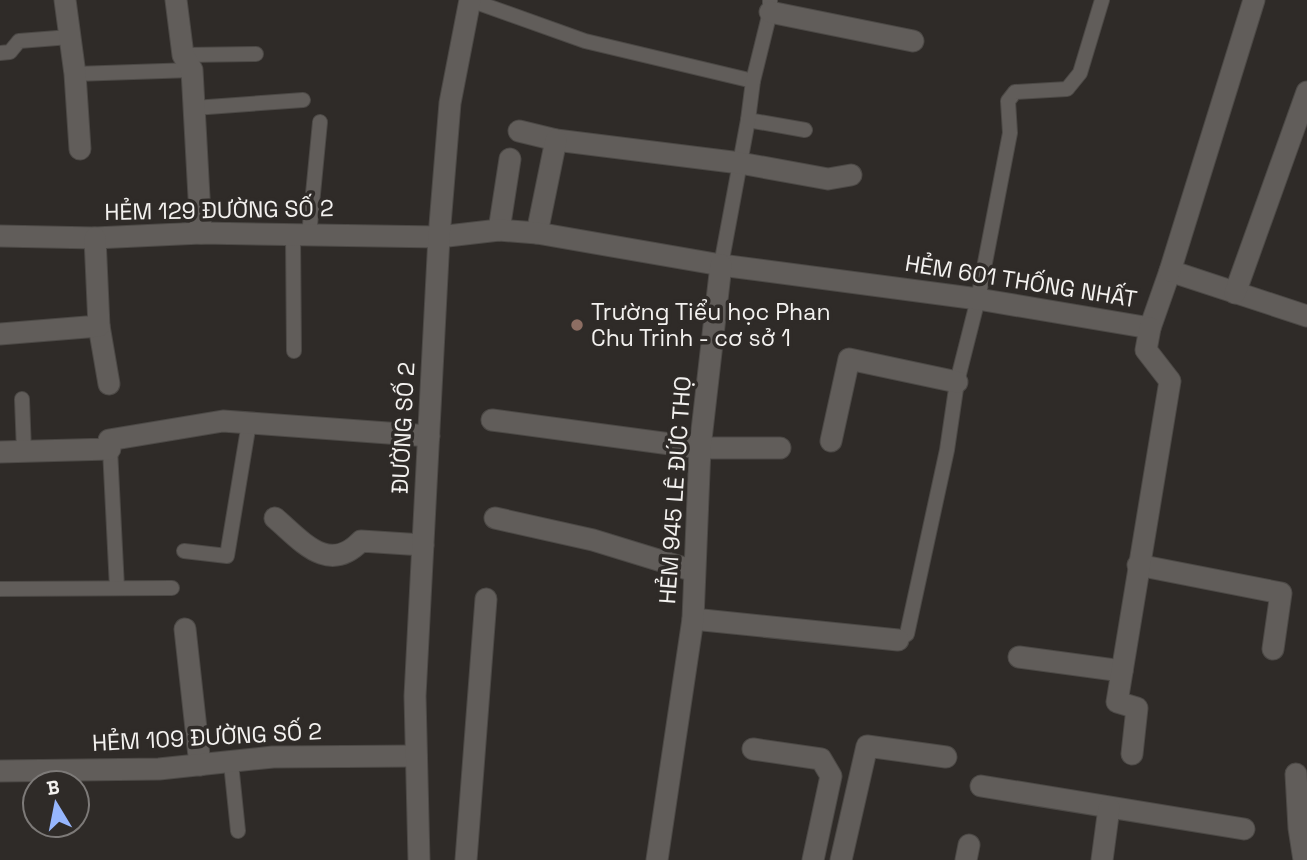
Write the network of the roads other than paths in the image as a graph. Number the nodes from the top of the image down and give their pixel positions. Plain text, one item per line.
1 (65, 0) edge
2 (176, 0) edge
3 (470, 0) edge
4 (1102, 0) edge
5 (1254, 0) edge
6 (770, 6) edge
7 (70, 37) junction
8 (913, 41) dead end
9 (0, 53) edge
10 (256, 54) dead end
11 (188, 63) junction
12 (75, 74) junction
13 (753, 81) junction
14 (1307, 92) edge
15 (303, 100) dead end
16 (194, 108) junction
17 (748, 120) junction
18 (320, 122) dead end
19 (805, 130) dead end
20 (519, 131) dead end
21 (556, 139) junction
22 (80, 149) dead end
23 (510, 159) dead end
24 (740, 163) junction
25 (851, 174) dead end
26 (499, 230) junction
27 (201, 233) junction
28 (537, 233) junction
29 (301, 235) junction
30 (0, 236) edge
31 (439, 237) junction
32 (95, 238) junction
33 (721, 265) junction
34 (1170, 271) junction
35 (1235, 293) junction
36 (978, 299) junction
37 (1307, 316) edge
38 (99, 326) junction
39 (1150, 328) junction
40 (0, 334) edge
41 (294, 351) dead end
42 (957, 382) junction
43 (109, 384) dead end
44 (22, 399) dead end
45 (492, 419) dead end
46 (249, 423) junction
47 (429, 436) junction
48 (831, 441) dead end
49 (699, 448) junction
50 (780, 448) dead end
51 (110, 449) junction
52 (0, 452) edge
53 (24, 452) junction
54 (275, 518) dead end
55 (495, 518) dead end
56 (423, 545) junction
57 (184, 551) dead end
58 (1138, 565) junction
59 (694, 571) junction
60 (117, 588) junction
61 (172, 588) dead end
62 (0, 589) edge
63 (486, 599) dead end
64 (693, 619) junction
65 (185, 629) dead end
66 (898, 640) joint
67 (1273, 649) dead end
68 (1019, 657) dead end
69 (1122, 671) junction
70 (753, 749) dead end
71 (1132, 754) dead end
72 (416, 756) junction
73 (946, 757) dead end
74 (231, 763) junction
75 (200, 765) junction
76 (0, 771) edge
77 (1296, 774) dead end
78 (981, 786) dead end
79 (1109, 808) junction
80 (1244, 829) dead end
81 (238, 831) dead end
82 (419, 860) edge
83 (466, 860) edge
84 (657, 860) edge
85 (813, 860) edge
86 (841, 860) edge
87 (1101, 860) edge
88 (1304, 860) edge

1 - 7 street
2 - 11 street
3 - 13 lane
3 - 31 street, ĐƯỜNG SỐ 2
4 - 36 lane
5 - 34 street
6 - 8 street
6 - 13 lane, HẺM 945 LÊ ĐỨC THỌ
7 - 9 lane
7 - 12 street
10 - 11 lane
11 - 12 lane
11 - 16 street
12 - 22 street
13 - 17 lane, HẺM 945 LÊ ĐỨC THỌ
14 - 35 street
15 - 16 lane
16 - 27 street
17 - 19 lane
17 - 24 lane, HẺM 945 LÊ ĐỨC THỌ
18 - 29 lane
20 - 21 street
21 - 24 street
21 - 28 street
23 - 26 street
24 - 25 street
24 - 33 lane, HẺM 945 LÊ ĐỨC THỌ
26 - 28 street, HẺM 129 ĐƯỜNG SỐ 2
26 - 31 street, HẺM 129 ĐƯỜNG SỐ 2
27 - 29 street, HẺM 129 ĐƯỜNG SỐ 2
27 - 32 street, HẺM 129 ĐƯỜNG SỐ 2
28 - 33 street, HẺM 601 THỐNG NHẤT
29 - 31 street, HẺM 129 ĐƯỜNG SỐ 2
29 - 41 lane
30 - 32 street, HẺM 129 ĐƯỜNG SỐ 2
31 - 47 street, ĐƯỜNG SỐ 2
32 - 38 street
33 - 36 street, HẺM 601 THỐNG NHẤT
33 - 49 street, HẺM 945 LÊ ĐỨC THỌ
34 - 35 street, HẺM 601 THỐNG NHẤT
34 - 39 street, HẺM 601 THỐNG NHẤT
35 - 37 street, HẺM 601 THỐNG NHẤT
36 - 39 street, HẺM 601 THỐNG NHẤT
36 - 42 lane
38 - 40 street
38 - 43 street
39 - 58 street
42 - 48 street
42 - 66 lane
44 - 53 lane
45 - 49 street
46 - 47 street
46 - 51 street
46 - 57 lane
47 - 56 street, ĐƯỜNG SỐ 2
49 - 50 street
49 - 59 street, HẺM 945 LÊ ĐỨC THỌ
51 - 53 street
51 - 60 lane
52 - 53 street
54 - 56 street
55 - 59 street
56 - 72 street, ĐƯỜNG SỐ 2
58 - 67 street
58 - 69 street
59 - 64 street, HẺM 945 LÊ ĐỨC THỌ
60 - 61 lane
60 - 62 lane
63 - 83 street
64 - 66 street
64 - 84 street, HẺM 945 LÊ ĐỨC THỌ
65 - 75 street
68 - 69 street
69 - 71 street
70 - 85 street
72 - 74 street, HẺM 109 ĐƯỜNG SỐ 2
72 - 82 street, ĐƯỜNG SỐ 2
73 - 86 street
74 - 75 street, HẺM 109 ĐƯỜNG SỐ 2
74 - 81 lane
75 - 76 street, HẺM 109 ĐƯỜNG SỐ 2
77 - 88 street
78 - 79 street
79 - 80 street
79 - 87 street

